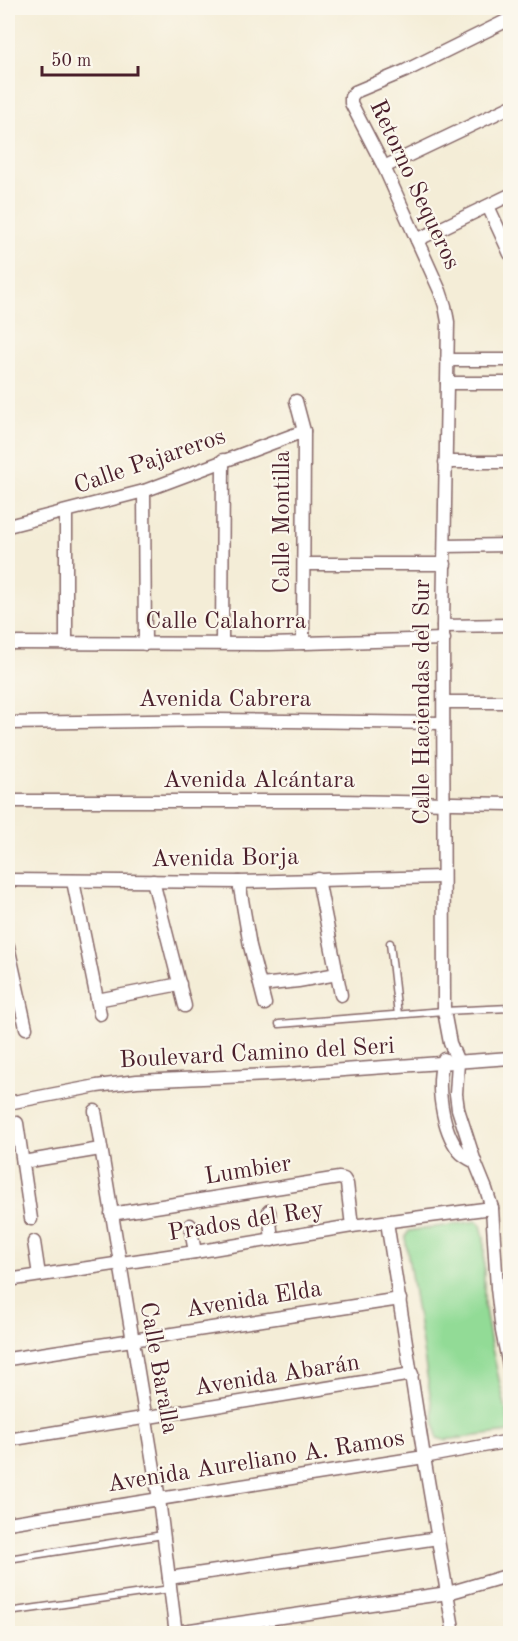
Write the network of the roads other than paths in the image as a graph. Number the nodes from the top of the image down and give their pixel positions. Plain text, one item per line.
1 (510, 19) edge
2 (510, 107) edge
3 (384, 166) junction
4 (510, 195) edge
5 (488, 206) junction
6 (417, 240) junction
7 (510, 254) edge
8 (447, 360) junction
9 (510, 360) edge
10 (447, 383) junction
11 (510, 383) edge
12 (296, 401) dead end
13 (304, 431) junction
14 (223, 460) junction
15 (445, 462) junction
16 (510, 462) edge
17 (144, 491) junction
18 (66, 512) junction
19 (8, 526) edge
20 (510, 545) edge
21 (445, 546) junction
22 (304, 564) junction
23 (445, 564) junction
24 (510, 625) edge
25 (443, 633) junction
26 (8, 643) edge
27 (222, 643) junction
28 (303, 643) junction
29 (66, 644) junction
30 (145, 644) junction
31 (444, 702) junction
32 (510, 702) edge
33 (8, 723) edge
34 (443, 723) junction
35 (8, 801) edge
36 (443, 802) junction
37 (510, 804) edge
38 (442, 876) junction
39 (8, 879) edge
40 (318, 879) junction
41 (73, 881) junction
42 (153, 881) junction
43 (239, 882) junction
44 (390, 943) dead end
45 (8, 946) edge
46 (337, 974) junction
47 (180, 984) junction
48 (261, 985) junction
49 (341, 995) dead end
50 (97, 1000) junction
51 (13, 1003) edge
52 (265, 1004) dead end
53 (185, 1006) dead end
54 (510, 1008) edge
55 (444, 1011) junction
56 (100, 1014) dead end
57 (399, 1014) junction
58 (279, 1024) dead end
59 (26, 1028) dead end
60 (450, 1043) junction
61 (510, 1059) edge
62 (458, 1062) junction
63 (442, 1064) junction
64 (8, 1103) edge
65 (95, 1111) dead end
66 (17, 1123) dead end
67 (100, 1149) junction
68 (23, 1162) junction
69 (475, 1162) junction
70 (492, 1208) junction
71 (269, 1210) dead end
72 (111, 1214) junction
73 (31, 1219) dead end
74 (387, 1222) junction
75 (190, 1225) dead end
76 (352, 1226) junction
77 (272, 1240) junction
78 (34, 1242) dead end
79 (195, 1252) junction
80 (118, 1263) junction
81 (39, 1275) junction
82 (8, 1280) edge
83 (400, 1299) junction
84 (506, 1331) edge
85 (132, 1341) junction
86 (8, 1359) edge
87 (510, 1371) edge
88 (412, 1374) junction
89 (145, 1419) junction
90 (8, 1440) edge
91 (510, 1441) edge
92 (424, 1457) junction
93 (159, 1499) junction
94 (8, 1523) edge
95 (164, 1535) junction
96 (438, 1538) junction
97 (8, 1559) edge
98 (510, 1575) edge
99 (170, 1583) junction
100 (448, 1593) junction
101 (8, 1612) edge
102 (176, 1633) edge
103 (454, 1634) edge

1 - 3 street, Retorno Sequeros
2 - 3 street
3 - 6 street, Retorno Sequeros
4 - 5 street
5 - 6 street
5 - 7 street
6 - 8 street, Retorno Sequeros
8 - 9 street
8 - 10 street, Calle Haciendas del Sur
10 - 11 street
10 - 15 street, Calle Haciendas del Sur
12 - 13 street, Calle Montilla
13 - 14 street, Calle Pajareros
13 - 22 street, Calle Montilla
14 - 17 street, Calle Pajareros
14 - 27 street
15 - 16 street
15 - 21 street, Calle Haciendas del Sur
17 - 18 street, Calle Pajareros
17 - 30 street
18 - 19 street, Calle Pajareros
18 - 29 street
20 - 21 street
21 - 23 street, Calle Haciendas del Sur
22 - 23 street
22 - 28 street, Calle Montilla
23 - 25 street, Calle Haciendas del Sur
24 - 25 street, Calle Calahorra
25 - 28 street, Calle Calahorra
25 - 31 street, Calle Haciendas del Sur
26 - 29 street, Calle Calahorra
27 - 28 street, Calle Calahorra
27 - 30 street, Calle Calahorra
29 - 30 street, Calle Calahorra
31 - 32 street
31 - 34 street, Calle Haciendas del Sur
33 - 34 street, Avenida Cabrera
34 - 36 street, Calle Haciendas del Sur
35 - 36 street, Avenida Alcántara
36 - 37 street, Avenida Alcántara
36 - 38 street, Calle Haciendas del Sur
38 - 40 street, Avenida Borja
38 - 55 street, Calle Haciendas del Sur
39 - 41 street, Avenida Borja
40 - 43 street, Avenida Borja
40 - 46 street
41 - 42 street, Avenida Borja
41 - 50 street
42 - 43 street, Avenida Borja
42 - 47 street
43 - 48 street
44 - 57 lane
45 - 51 street
46 - 48 street
46 - 49 street
47 - 50 street
47 - 53 street
48 - 52 street
50 - 56 street
51 - 59 street
54 - 55 lane
55 - 57 lane
55 - 60 street, Calle Haciendas del Sur
57 - 58 lane
60 - 62 street, Calle Haciendas del Sur
60 - 63 street, Calle Haciendas del Sur
61 - 62 street, Boulevard Camino del Seri
62 - 63 street, Boulevard Camino del Seri
62 - 69 street, Calle Haciendas del Sur
63 - 64 street, Boulevard Camino del Seri
63 - 69 street, Calle Haciendas del Sur
65 - 67 street, Calle Baralla
66 - 68 street
67 - 68 street
67 - 72 street, Calle Baralla
68 - 73 street
69 - 70 street, Calle Haciendas del Sur
70 - 74 street, Prados del Rey
70 - 84 street, Calle Haciendas del Sur
71 - 77 street
72 - 76 street, Lumbier
72 - 80 street, Calle Baralla
74 - 76 street, Prados del Rey
74 - 83 street
75 - 79 street
76 - 77 street, Prados del Rey
77 - 79 street, Prados del Rey
78 - 81 street
79 - 80 street, Prados del Rey
80 - 81 street, Prados del Rey
80 - 85 street, Calle Baralla
81 - 82 street, Prados del Rey
83 - 85 street, Avenida Elda
83 - 88 street
84 - 87 street, Calle Haciendas del Sur
85 - 86 street, Avenida Elda
85 - 89 street, Calle Baralla
88 - 89 street, Avenida Abarán
88 - 92 street
89 - 90 street, Avenida Abarán
89 - 93 street, Calle Baralla
91 - 92 street, Avenida Aureliano A. Ramos
92 - 93 street, Avenida Aureliano A. Ramos
92 - 96 street
93 - 94 street, Avenida Aureliano A. Ramos
93 - 95 street, Calle Baralla
95 - 97 lane
95 - 99 street, Calle Baralla
96 - 99 street
96 - 100 street
98 - 100 street
99 - 101 lane
99 - 102 street, Calle Baralla
100 - 102 street
100 - 103 street

